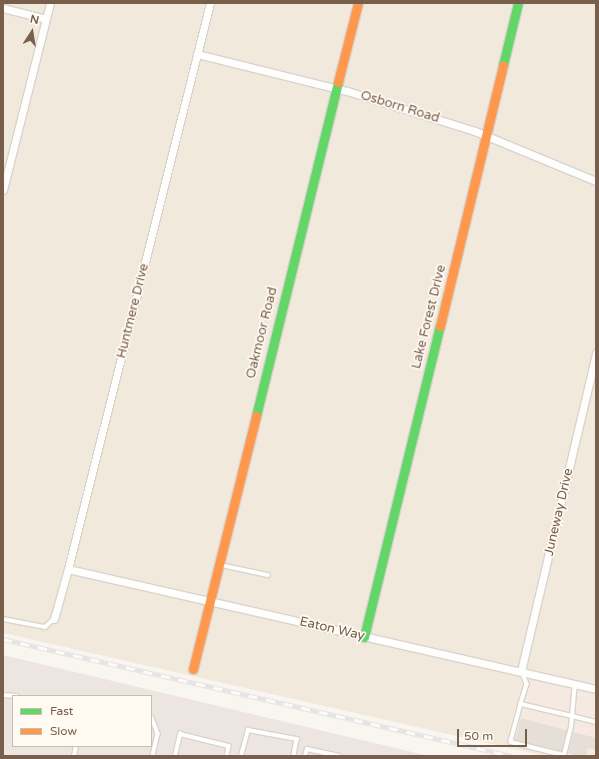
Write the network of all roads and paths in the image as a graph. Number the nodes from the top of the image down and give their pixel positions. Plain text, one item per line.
1 (50, 3) edge
2 (210, 3) edge
3 (358, 3) edge
4 (518, 3) edge
5 (3, 8) edge
6 (46, 19) junction
7 (198, 54) junction
8 (337, 88) junction
9 (486, 134) junction
10 (596, 181) edge
11 (3, 190) edge
12 (596, 353) edge
13 (218, 564) junction
14 (68, 569) junction
15 (268, 575) dead end
16 (209, 601) junction
17 (3, 619) edge
18 (54, 619) joint
19 (364, 637) junction
20 (193, 669) dead end
21 (521, 671) junction
22 (575, 684) junction
23 (596, 689) edge
24 (521, 704) junction
25 (572, 716) junction
26 (152, 718) edge
27 (596, 722) edge
28 (153, 756) edge
29 (174, 756) edge
30 (227, 756) edge
31 (241, 756) edge
32 (294, 756) edge
33 (305, 756) edge
34 (339, 756) edge

1 - 6 street
2 - 7 street, Huntmere Drive
3 - 8 street, Oakmoor Road
4 - 9 street, Lake Forest Drive
5 - 6 street
6 - 11 street
7 - 8 street, Osborn Road
7 - 14 street, Huntmere Drive
8 - 9 street, Osborn Road
8 - 13 street, Oakmoor Road
9 - 10 street, Osborn Road
9 - 19 street, Lake Forest Drive
12 - 21 street, Juneway Drive
13 - 15 lane
13 - 16 street, Oakmoor Road
14 - 16 street, Eaton Way
14 - 18 street, Huntmere Drive
16 - 19 street, Eaton Way
16 - 20 street, Oakmoor Road
17 - 18 lane
19 - 21 street, Eaton Way
21 - 22 street, Eaton Way
21 - 24 lane
22 - 23 street, Eaton Way
22 - 25 lane
24 - 25 lane
24 - 25 lane
25 - 27 lane
26 - 28 lane
29 - 30 lane
31 - 32 lane
33 - 34 lane

